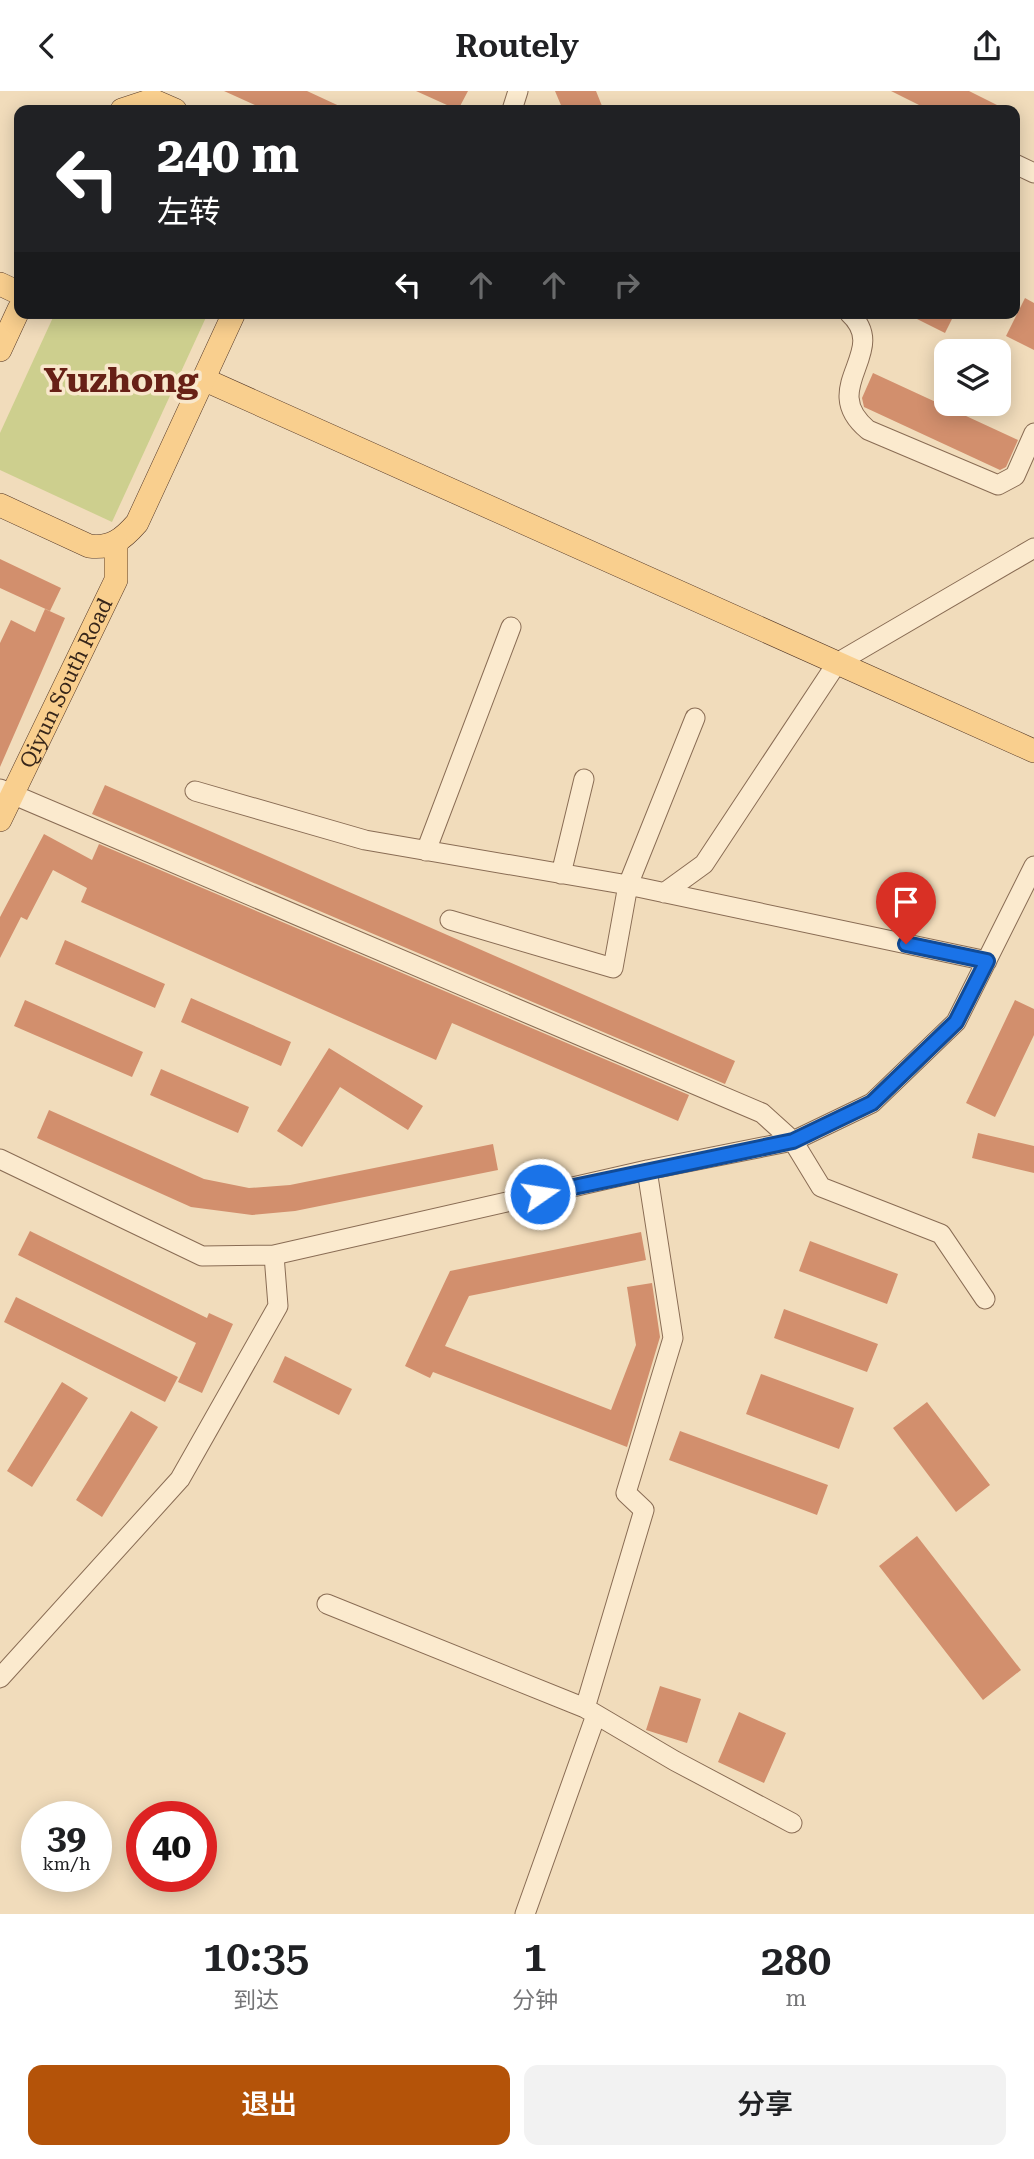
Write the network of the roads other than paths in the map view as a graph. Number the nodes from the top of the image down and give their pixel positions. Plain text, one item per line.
1 (151, 95) edge
2 (132, 105) edge
3 (167, 105) edge
4 (14, 319) edge
5 (231, 319) edge
6 (853, 319) edge
7 (0, 350) edge
8 (203, 379) junction
9 (1034, 433) edge
10 (0, 505) edge
11 (116, 543) junction
12 (1034, 548) edge
13 (511, 627) dead end
14 (837, 663) junction
15 (695, 718) dead end
16 (1034, 751) edge
17 (584, 779) dead end
18 (195, 791) dead end
19 (7, 792) edge
20 (0, 820) edge
21 (426, 851) junction
22 (1034, 866) edge
23 (561, 874) junction
24 (628, 885) junction
25 (664, 893) junction
26 (450, 919) dead end
27 (987, 961) junction
28 (793, 1141) junction
29 (0, 1159) edge
30 (647, 1170) junction
31 (274, 1255) junction
32 (985, 1299) dead end
33 (327, 1604) dead end
34 (0, 1678) edge
35 (590, 1712) junction
36 (792, 1823) dead end
37 (525, 1914) edge

1 - 2 main road
1 - 3 main road
4 - 7 main road
5 - 8 main road
6 - 9 street
8 - 11 main road
8 - 14 main road
10 - 11 main road
11 - 19 main road, Qiyun South Road
12 - 14 street
13 - 21 street
14 - 16 main road
14 - 25 street
15 - 24 street
17 - 23 street
18 - 21 street
19 - 20 main road, Qiyun South Road
19 - 28 street
21 - 23 street
22 - 27 street
23 - 24 street
24 - 25 street
24 - 26 street
25 - 27 street
27 - 28 street
28 - 30 street
28 - 32 street
29 - 31 street
30 - 31 street
30 - 35 street
31 - 34 street
33 - 35 street
35 - 36 street
35 - 37 street

